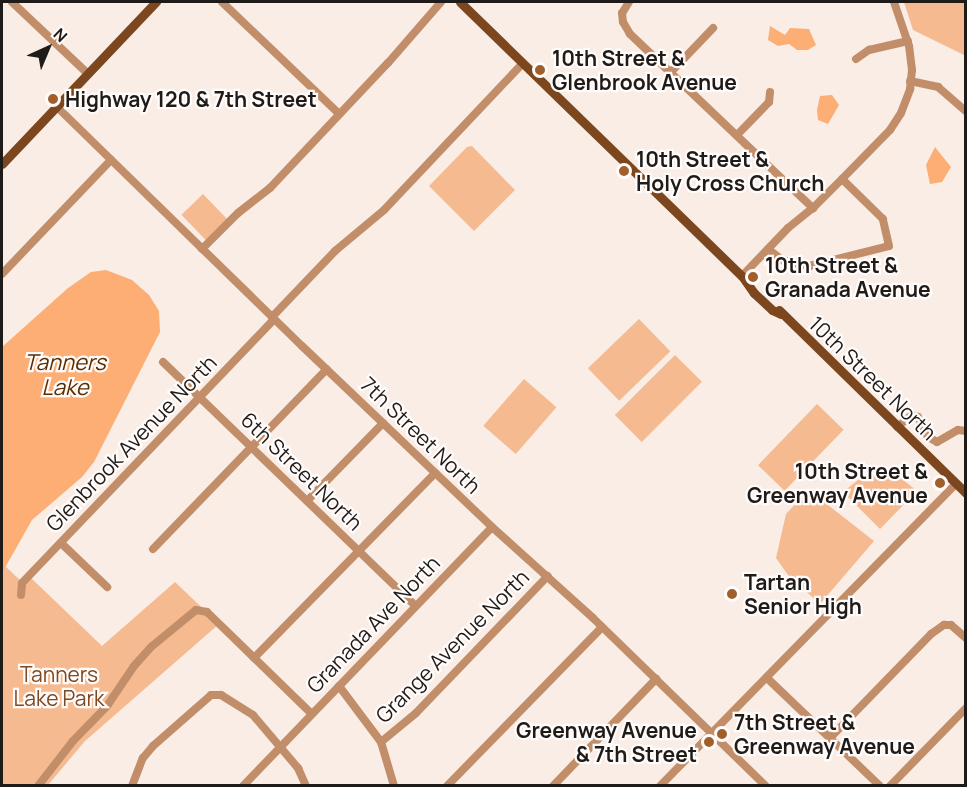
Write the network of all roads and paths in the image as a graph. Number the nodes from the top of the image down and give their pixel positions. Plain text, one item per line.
1 (12, 2) edge
2 (156, 2) edge
3 (222, 2) edge
4 (441, 2) edge
5 (460, 2) edge
6 (629, 2) edge
7 (894, 2) edge
8 (713, 28) dead end
9 (908, 41) junction
10 (856, 59) dead end
11 (523, 63) junction
12 (671, 72) junction
13 (87, 73) junction
14 (910, 81) junction
15 (770, 92) dead end
16 (56, 106) junction
17 (966, 111) edge
18 (339, 114) junction
19 (737, 135) junction
20 (111, 160) junction
21 (2, 164) edge
22 (842, 179) junction
23 (813, 208) junction
24 (202, 249) junction
25 (768, 249) junction
26 (2, 274) edge
27 (742, 276) junction
28 (273, 318) junction
29 (163, 362) dead end
30 (327, 369) junction
31 (199, 396) junction
32 (383, 423) junction
33 (897, 427) junction
34 (966, 431) edge
35 (252, 447) junction
36 (435, 473) junction
37 (956, 484) junction
38 (966, 493) edge
39 (307, 501) junction
40 (492, 527) junction
41 (60, 543) junction
42 (153, 549) dead end
43 (359, 551) junction
44 (548, 576) junction
45 (107, 587) dead end
46 (21, 595) dead end
47 (416, 606) junction
48 (602, 627) junction
49 (966, 638) edge
50 (254, 658) junction
51 (767, 678) junction
52 (656, 679) junction
53 (339, 686) junction
54 (966, 708) edge
55 (312, 714) junction
56 (711, 733) junction
57 (830, 738) junction
58 (381, 742) junction
59 (281, 747) junction
60 (38, 786) edge
61 (132, 786) edge
62 (243, 786) edge
63 (306, 786) edge
64 (394, 786) edge
65 (447, 786) edge
66 (553, 786) edge
67 (660, 786) edge
68 (766, 786) edge
69 (880, 786) edge
70 (890, 786) edge

1 - 13 street
2 - 13 main road
3 - 18 street
4 - 18 street
5 - 11 main road, 10th Street North
6 - 12 street
7 - 9 street
8 - 12 street
9 - 10 street
9 - 14 street
11 - 27 main road, 10th Street North
11 - 28 street, Glenbrook Avenue North
12 - 19 street
13 - 16 main road
14 - 17 street
14 - 22 street
15 - 19 street
16 - 20 street, 7th Street North
16 - 21 main road
18 - 24 street
19 - 23 street
20 - 24 street, 7th Street North
20 - 26 street
22 - 23 street
22 - 25 street
23 - 25 street
24 - 28 street, 7th Street North
25 - 27 street
27 - 33 main road, 10th Street North
28 - 30 street, 7th Street North
28 - 31 street, Glenbrook Avenue North
29 - 31 street, 6th Street North
30 - 32 street, 7th Street North
30 - 35 street
31 - 35 street, 6th Street North
31 - 41 street, Glenbrook Avenue North
32 - 36 street, 7th Street North
32 - 39 street
33 - 34 street
33 - 37 main road, 10th Street North
35 - 39 street, 6th Street North
35 - 42 street
36 - 40 street, 7th Street North
36 - 43 street
37 - 38 main road, 10th Street North
37 - 51 street
39 - 43 street, 6th Street North
40 - 44 street, 7th Street North
40 - 47 street, Granada Ave North
41 - 45 street
41 - 46 street, Glenbrook Avenue North
43 - 47 street, 6th Street North
43 - 50 street
44 - 48 street, 7th Street North
44 - 58 street, Grange Avenue North
47 - 53 street, Granada Ave North
48 - 52 street, 7th Street North
48 - 65 street
49 - 57 street
50 - 55 street
50 - 60 street
51 - 56 street
51 - 57 street
52 - 56 street, 7th Street North
52 - 66 street
53 - 55 street, Granada Ave North
53 - 58 street
54 - 70 street
55 - 59 street, Granada Ave North
56 - 67 street
56 - 68 street, 7th Street North
57 - 69 street
58 - 64 street
59 - 61 street
59 - 62 street, Granada Ave North
59 - 63 street

